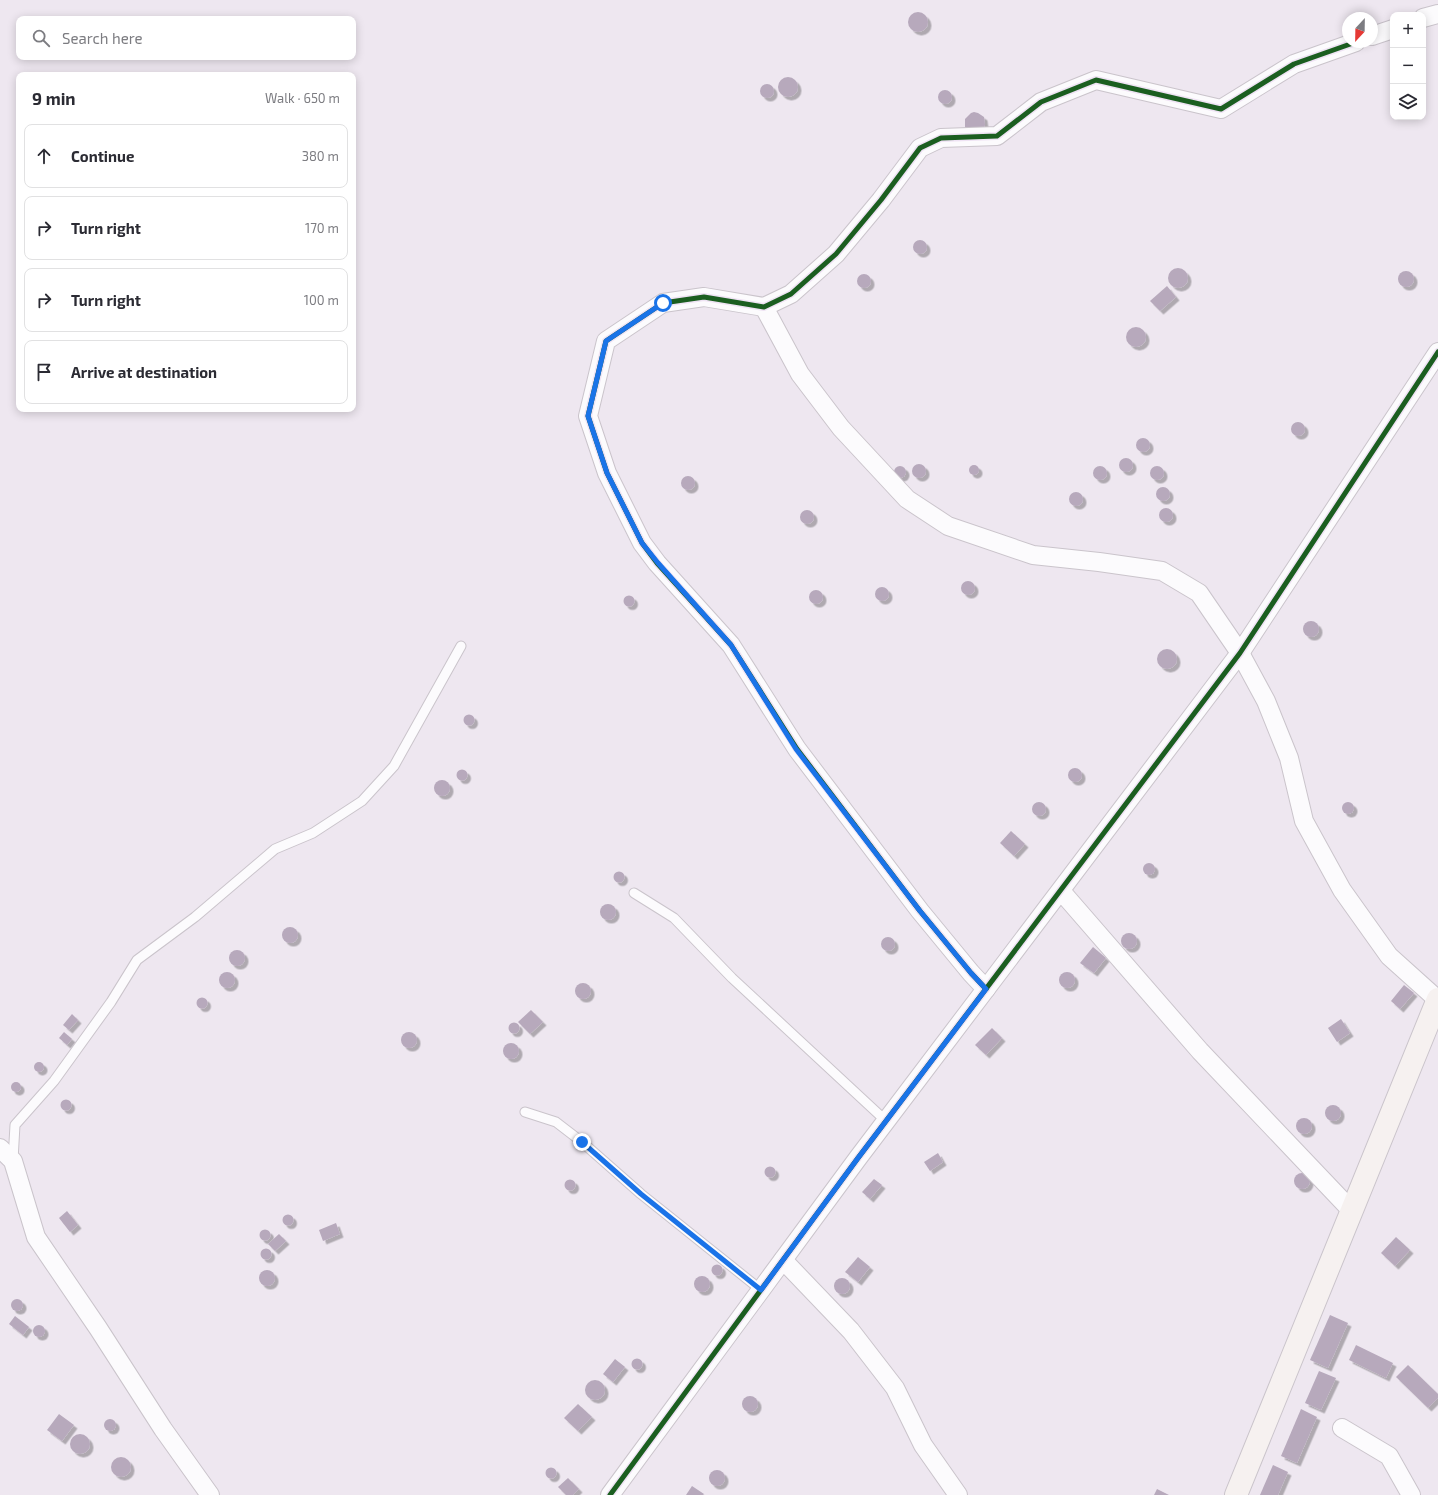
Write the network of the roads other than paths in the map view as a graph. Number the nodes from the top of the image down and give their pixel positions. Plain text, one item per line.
1 (1438, 14) edge
2 (1426, 17) edge
3 (1390, 30) edge
4 (1378, 34) edge
5 (1342, 47) edge
6 (764, 307) junction
7 (1438, 352) edge
8 (461, 646) dead end
9 (1240, 653) junction
10 (1060, 891) junction
11 (634, 893) dead end
12 (986, 989) junction
13 (1438, 1000) edge
14 (525, 1112) dead end
15 (886, 1121) junction
16 (6, 1154) edge
17 (1351, 1210) junction
18 (783, 1260) junction
19 (761, 1290) junction
20 (1342, 1428) dead end
21 (210, 1495) edge
22 (610, 1495) edge
23 (958, 1495) edge
24 (1236, 1495) edge
25 (1411, 1495) edge

1 - 2 street
3 - 4 street
5 - 6 street
6 - 9 street
6 - 12 street
7 - 9 street
8 - 16 lane
9 - 10 street
9 - 13 street
10 - 12 street
10 - 17 street
11 - 15 lane
12 - 15 street
13 - 17 street
14 - 19 lane
15 - 18 street
16 - 21 street
17 - 24 street
18 - 19 street
18 - 23 street
19 - 22 street
20 - 25 street

